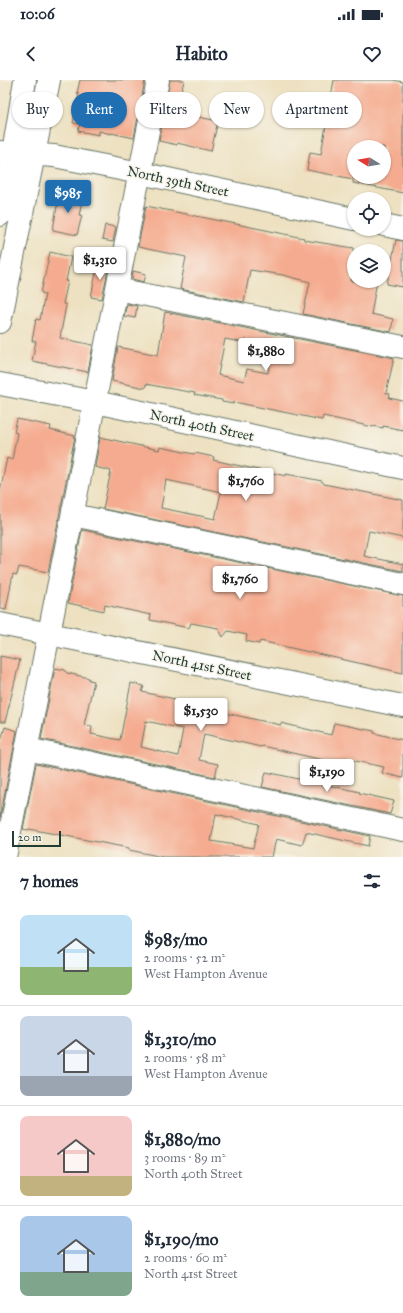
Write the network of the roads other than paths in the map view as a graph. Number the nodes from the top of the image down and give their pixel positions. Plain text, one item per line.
1 (25, 80) edge
2 (49, 80) edge
3 (158, 80) edge
4 (16, 153) edge
5 (140, 173) junction
6 (0, 215) edge
7 (347, 217) edge
8 (391, 227) edge
9 (403, 230) edge
10 (117, 289) junction
11 (0, 322) edge
12 (403, 347) edge
13 (0, 384) edge
14 (95, 402) junction
15 (403, 468) edge
16 (72, 515) junction
17 (403, 584) edge
18 (0, 624) edge
19 (49, 634) junction
20 (403, 706) edge
21 (27, 749) junction
22 (403, 830) edge
23 (5, 857) edge

1 - 4 street
2 - 4 street
3 - 5 street
4 - 5 street, North 39th Street
4 - 6 street
4 - 11 street
5 - 7 street, North 39th Street
5 - 10 street
8 - 9 street
10 - 12 street
10 - 14 street
13 - 14 street, North 40th Street
14 - 15 street, North 40th Street
14 - 16 street
16 - 17 street
16 - 19 street
18 - 19 street, North 41st Street
19 - 20 street, North 41st Street
19 - 21 street
21 - 22 street
21 - 23 street

